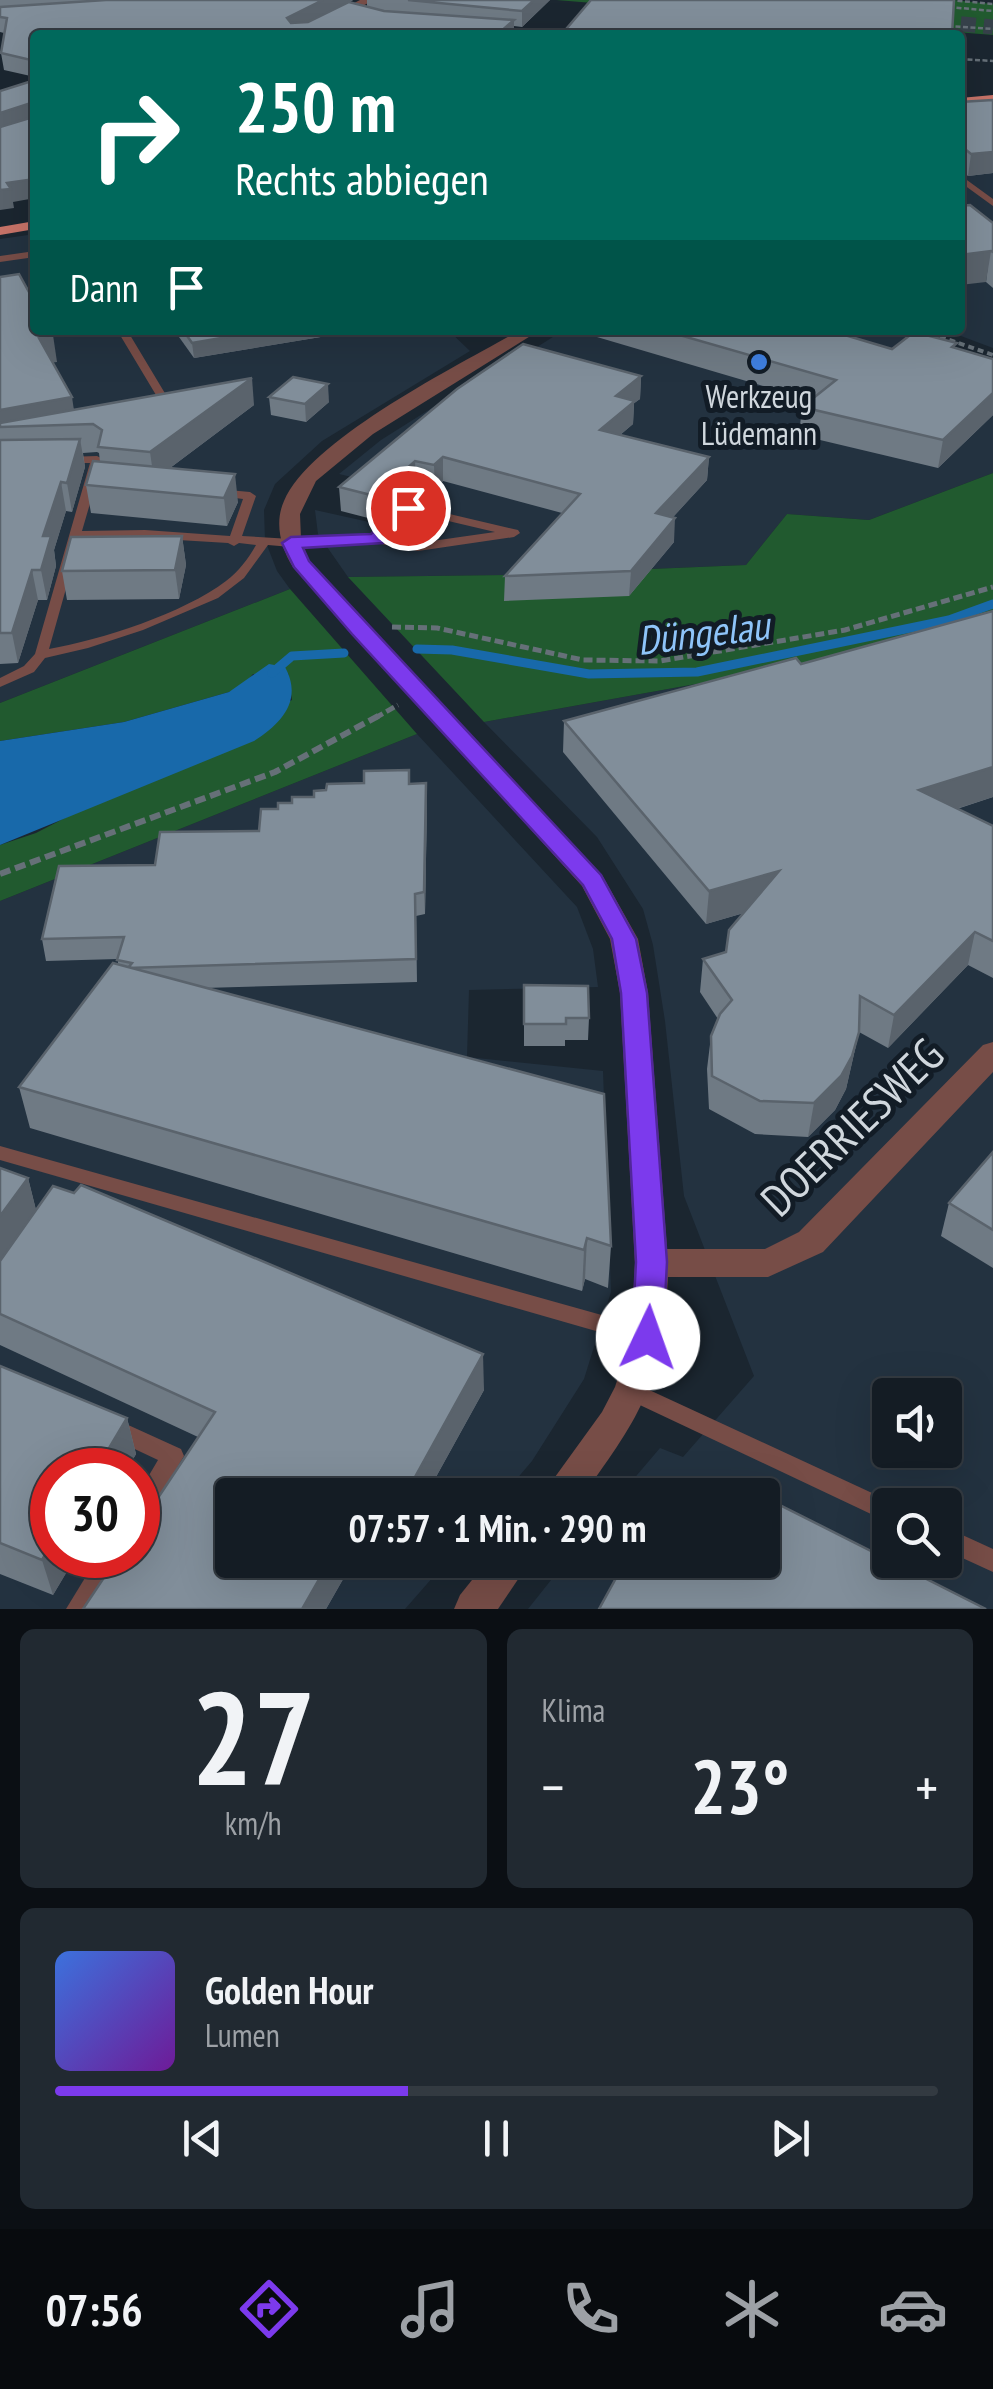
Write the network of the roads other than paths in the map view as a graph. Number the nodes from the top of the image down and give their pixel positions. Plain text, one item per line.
1 (369, 0) edge
2 (349, 10) junction
3 (367, 14) edge
4 (462, 26) edge
5 (308, 30) edge
6 (498, 30) edge
7 (993, 91) edge
8 (965, 94) edge
9 (993, 99) edge
10 (965, 102) edge
11 (965, 182) edge
12 (993, 203) edge
13 (30, 226) edge
14 (0, 231) edge
15 (30, 255) edge
16 (0, 259) edge
17 (125, 335) edge
18 (524, 335) edge
19 (146, 418) edge
20 (58, 460) edge
21 (92, 482) junction
22 (112, 483) edge
23 (210, 493) edge
24 (75, 534) junction
25 (376, 539) junction
26 (234, 542) junction
27 (263, 542) junction
28 (291, 543) junction
29 (41, 655) junction
30 (0, 683) edge
31 (993, 1053) edge
32 (0, 1153) edge
33 (652, 1262) junction
34 (648, 1338) junction
35 (632, 1391) junction
36 (86, 1415) edge
37 (156, 1448) edge
38 (160, 1450) edge
39 (160, 1477) edge
40 (574, 1478) edge
41 (872, 1504) edge
42 (962, 1546) edge
43 (993, 1561) edge
44 (98, 1578) edge
45 (498, 1578) edge
46 (78, 1609) edge
47 (474, 1609) edge

1 - 2 street
2 - 3 street
2 - 5 street
4 - 6 street
7 - 8 main road
9 - 10 main road
11 - 12 lane
13 - 14 main road
15 - 16 lane
17 - 19 lane
18 - 28 street
20 - 21 lane
21 - 22 lane
21 - 24 lane
23 - 26 lane
24 - 26 lane
24 - 29 lane
25 - 25 lane
25 - 28 lane
26 - 27 lane
27 - 28 lane
27 - 29 lane
28 - 33 street
29 - 30 lane
31 - 33 street, DOERRIESWEG
32 - 34 lane
33 - 34 street
34 - 35 street
35 - 40 street
35 - 41 lane
36 - 37 lane
38 - 39 lane
42 - 43 lane
44 - 46 lane
45 - 47 street

